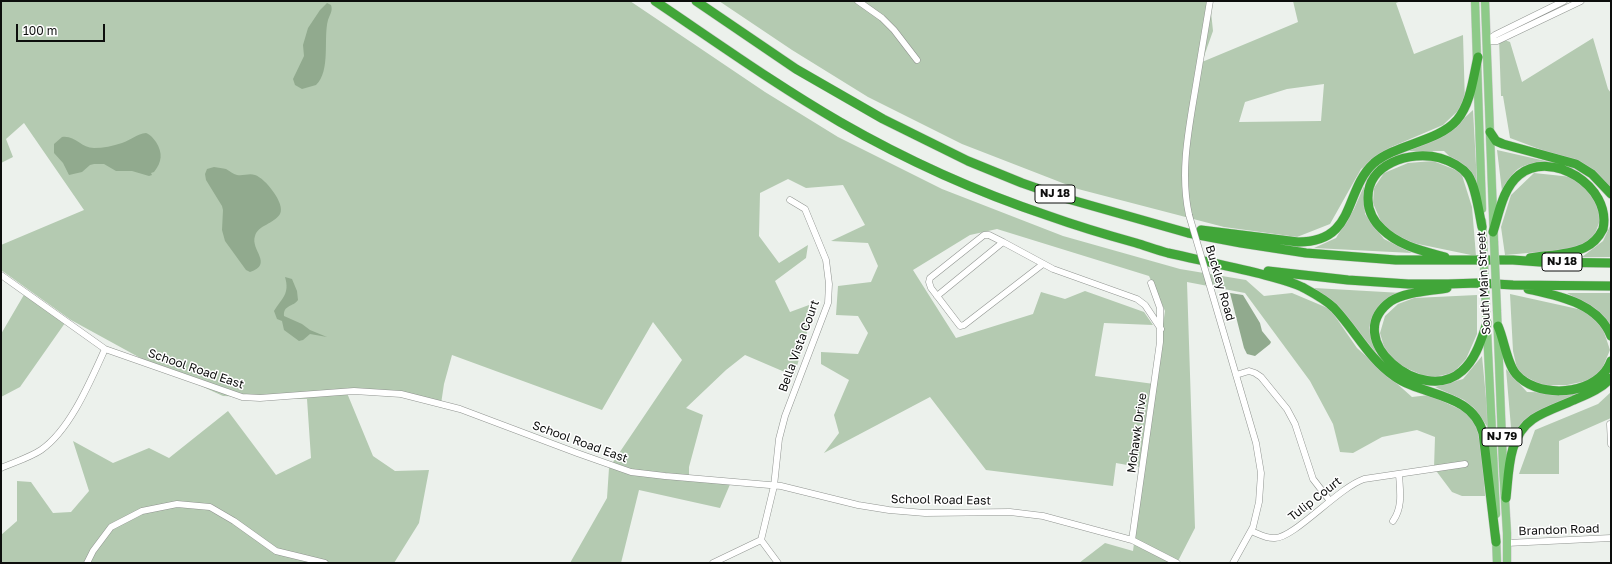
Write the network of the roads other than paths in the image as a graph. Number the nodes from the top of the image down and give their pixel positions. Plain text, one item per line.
1 (655, 1) edge
2 (696, 1) edge
3 (858, 1) edge
4 (1210, 1) edge
5 (1475, 1) edge
6 (1485, 1) edge
7 (1564, 1) edge
8 (1581, 1) edge
9 (1487, 41) junction
10 (1478, 57) junction
11 (917, 60) dead end
12 (1490, 132) junction
13 (1611, 194) edge
14 (790, 200) dead end
15 (1482, 227) junction
16 (1172, 228) junction
17 (1493, 237) junction
18 (1003, 242) junction
19 (1456, 260) junction
20 (1513, 260) junction
21 (1611, 263) edge
22 (1043, 264) junction
23 (1232, 266) junction
24 (1, 275) edge
25 (1151, 283) dead end
26 (1478, 283) junction
27 (1513, 285) junction
28 (1611, 286) edge
29 (936, 296) junction
30 (1487, 323) junction
31 (1498, 326) junction
32 (1161, 329) junction
33 (1611, 336) edge
34 (105, 350) junction
35 (1611, 361) edge
36 (1236, 375) junction
37 (1611, 378) edge
38 (1610, 424) edge
39 (1611, 444) edge
40 (1465, 464) dead end
41 (1, 468) edge
42 (1400, 474) junction
43 (774, 486) junction
44 (1506, 498) junction
45 (1330, 500) junction
46 (1393, 521) dead end
47 (1251, 531) junction
48 (1611, 538) edge
49 (762, 540) junction
50 (1132, 540) junction
51 (1496, 542) junction
52 (1507, 543) junction
53 (87, 563) edge
54 (325, 563) edge
55 (713, 563) edge
56 (778, 563) edge
57 (1177, 563) edge
58 (1233, 563) edge
59 (1497, 563) edge
60 (1507, 563) edge

1 - 23 highway, NJ 18
2 - 16 highway, NJ 18
3 - 11 street
4 - 36 street, Buckley Road, bridge
5 - 10 main road, South Main Street / NJ 79
6 - 9 main road, South Main Street / NJ 79
7 - 9 street
8 - 9 street
9 - 12 main road, South Main Street / NJ 79
10 - 15 main road, South Main Street / NJ 79
10 - 16 highway
12 - 13 highway
12 - 17 main road, South Main Street / NJ 79
14 - 43 street, Bella Vista Court
15 - 19 highway
15 - 30 main road, South Main Street / NJ 79, bridge
16 - 19 highway, NJ 18
17 - 20 highway
17 - 31 main road, South Main Street / NJ 79, bridge
18 - 22 street
18 - 29 street
18 - 29 street
19 - 20 highway, NJ 18
20 - 21 highway, NJ 18
22 - 29 street
22 - 32 street
23 - 26 highway, NJ 18
23 - 51 highway
24 - 34 street, School Road East
25 - 32 street, Mohawk Drive
26 - 27 highway, NJ 18
26 - 30 highway
27 - 28 highway, NJ 18
27 - 33 highway
30 - 51 main road, South Main Street / NJ 79
31 - 35 highway
31 - 44 main road, South Main Street / NJ 79
32 - 50 street, Mohawk Drive
34 - 41 street
34 - 43 street, School Road East
36 - 45 street
36 - 47 street, Buckley Road
37 - 44 highway
38 - 39 street
40 - 42 street, Tulip Court
42 - 45 street, Tulip Court
42 - 46 street
43 - 49 street, Bella Vista Court
43 - 50 street, School Road East
44 - 52 main road, South Main Street / NJ 79
45 - 47 street, Tulip Court
47 - 58 street, Buckley Road
48 - 52 street, Brandon Road
49 - 55 street
49 - 56 street
50 - 57 street, School Road East
51 - 59 main road, South Main Street / NJ 79
52 - 60 main road, South Main Street / NJ 79
53 - 54 street

